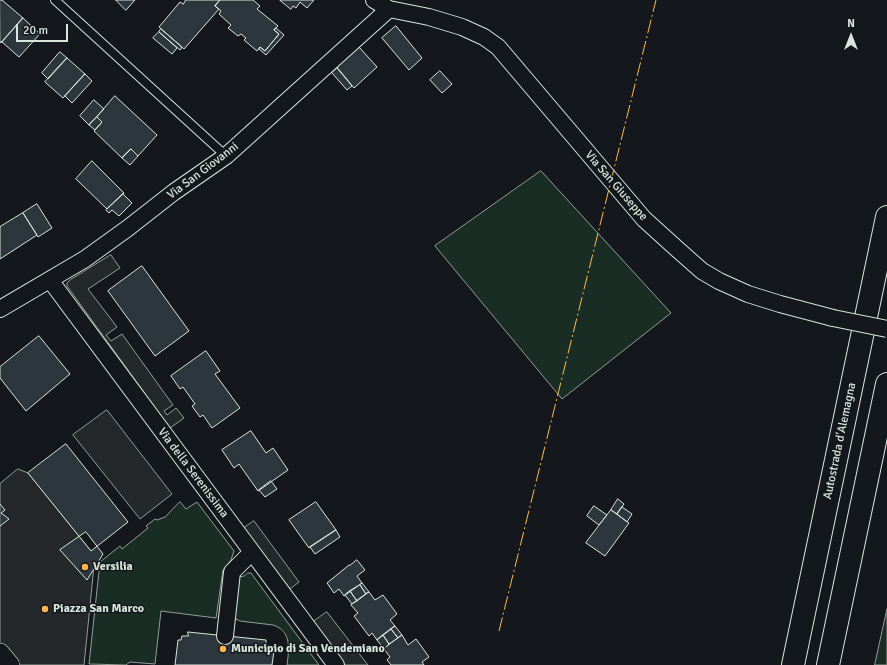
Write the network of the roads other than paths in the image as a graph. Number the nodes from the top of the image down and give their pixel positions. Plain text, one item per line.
1 (55, 0) edge
2 (374, 0) edge
3 (389, 9) junction
4 (226, 156) junction
5 (887, 217) edge
6 (50, 280) junction
7 (0, 309) edge
8 (887, 329) edge
9 (887, 384) edge
10 (252, 552) junction
11 (225, 636) dead end
12 (0, 652) edge
13 (10, 665) edge
14 (336, 665) edge
15 (793, 665) edge
16 (828, 665) edge

1 - 4 lane
2 - 3 street, Via San Giuseppe
3 - 4 street, Via San Giovanni
3 - 8 street, Via San Giuseppe, bridge
4 - 6 street, Via San Giovanni
5 - 15 highway, Autostrada d'Alemagna
6 - 7 street, Via San Giovanni
6 - 10 street, Via della Serenissima
9 - 16 highway
10 - 11 street
10 - 14 street, Via della Serenissima
12 - 13 street

